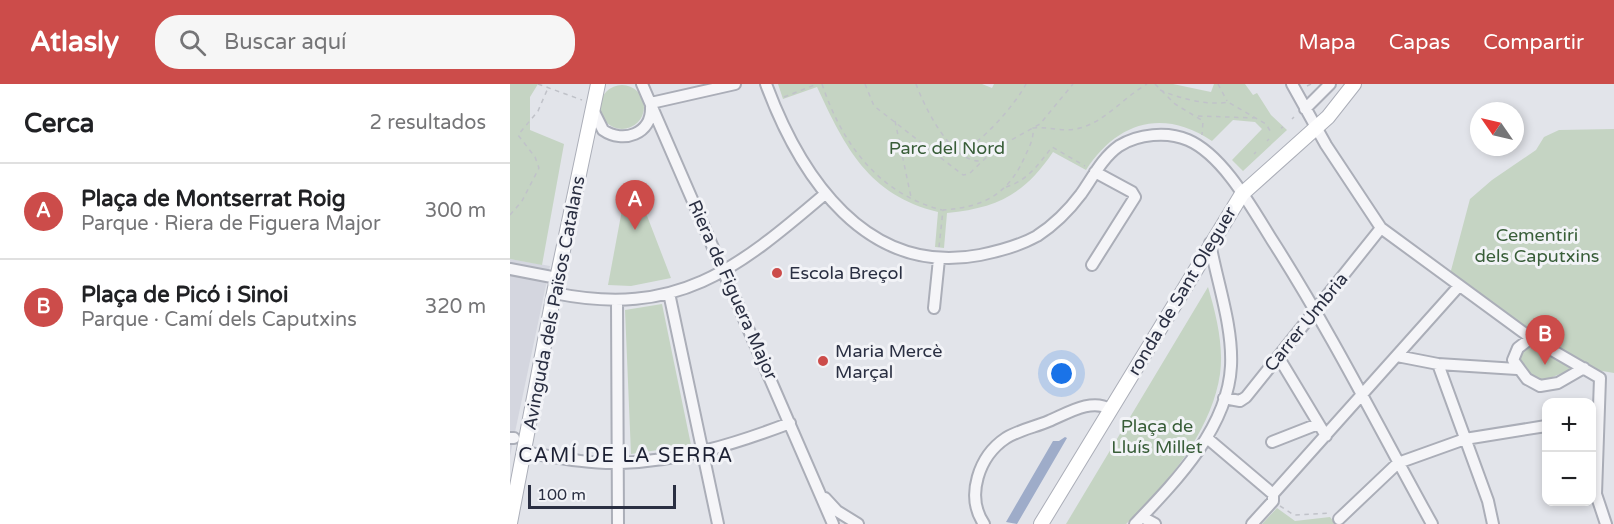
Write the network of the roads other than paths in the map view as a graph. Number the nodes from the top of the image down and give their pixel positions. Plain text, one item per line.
1 (609, 84) edge
2 (636, 84) edge
3 (735, 84) edge
4 (766, 84) edge
5 (1330, 84) edge
6 (1354, 84) edge
7 (1297, 85) edge
8 (644, 88) edge
9 (595, 99) edge
10 (651, 103) junction
11 (1305, 109) junction
12 (1316, 128) junction
13 (1091, 169) junction
14 (825, 194) junction
15 (1242, 194) junction
16 (1381, 228) junction
17 (1210, 243) junction
18 (939, 253) junction
19 (1092, 265) dead end
20 (510, 269) edge
21 (726, 271) junction
22 (557, 278) junction
23 (1459, 286) junction
24 (554, 293) junction
25 (669, 293) junction
26 (617, 300) junction
27 (934, 308) dead end
28 (1317, 310) junction
29 (1531, 338) junction
30 (1397, 356) junction
31 (1279, 358) junction
32 (1438, 364) junction
33 (1584, 368) junction
34 (1517, 369) junction
35 (1363, 394) junction
36 (1224, 398) junction
37 (1110, 409) junction
38 (1596, 410) edge
39 (790, 423) junction
40 (1318, 424) junction
41 (1542, 427) edge
42 (1326, 436) junction
43 (1207, 438) junction
44 (1465, 439) junction
45 (1272, 442) dead end
46 (524, 452) junction
47 (702, 452) junction
48 (1595, 452) edge
49 (619, 463) junction
50 (1398, 463) junction
51 (823, 496) junction
52 (1273, 497) junction
53 (1338, 519) edge
54 (1138, 520) edge
55 (510, 523) edge
56 (618, 524) edge
57 (718, 524) edge
58 (833, 524) edge
59 (858, 524) edge
60 (984, 524) edge
61 (1041, 524) edge
62 (1155, 524) edge
63 (1252, 524) edge
64 (1432, 524) edge
65 (1494, 524) edge
66 (1606, 524) edge

1 - 9 street
2 - 8 street
3 - 10 street
4 - 14 street
5 - 11 street
6 - 12 street, ronda de Sant Oleguer
7 - 11 street
8 - 10 street, Riera de Figuera Major
9 - 10 street
9 - 22 street, Avinguda dels Països Catalans
10 - 21 street, Riera de Figuera Major
11 - 12 street
12 - 15 street, ronda de Sant Oleguer
12 - 16 street
13 - 15 street
13 - 18 street
13 - 19 street
14 - 18 street
14 - 21 street
15 - 17 street, ronda de Sant Oleguer
15 - 28 street
16 - 23 street
16 - 28 street, Carrer Umbria
17 - 36 street
17 - 37 street, ronda de Sant Oleguer
18 - 27 street
20 - 22 street
21 - 25 street
21 - 39 street, Riera de Figuera Major
22 - 24 street, Avinguda dels Països Catalans
23 - 29 street
23 - 30 street
24 - 26 street
24 - 46 street, Avinguda dels Països Catalans
25 - 26 street
25 - 47 street
26 - 49 street
28 - 31 street, Carrer Umbria
28 - 35 street
29 - 33 street
29 - 34 street
30 - 32 street
30 - 35 street
31 - 36 street, Carrer Umbria
31 - 40 street
32 - 34 street
32 - 44 street
33 - 34 street
33 - 38 street
35 - 42 street
35 - 50 street
36 - 43 street
37 - 60 street
37 - 61 street, ronda de Sant Oleguer
39 - 47 street
39 - 51 street, Riera de Figuera Major
40 - 42 street
40 - 45 street
41 - 44 street
42 - 52 street
43 - 52 street
43 - 54 street
44 - 50 street
44 - 65 street
46 - 49 street
46 - 55 street, Avinguda dels Països Catalans
47 - 49 street
47 - 57 street
48 - 66 street
49 - 56 street
50 - 53 street
50 - 64 street
51 - 58 street, Riera de Figuera Major
51 - 59 street
52 - 63 street
54 - 62 street

